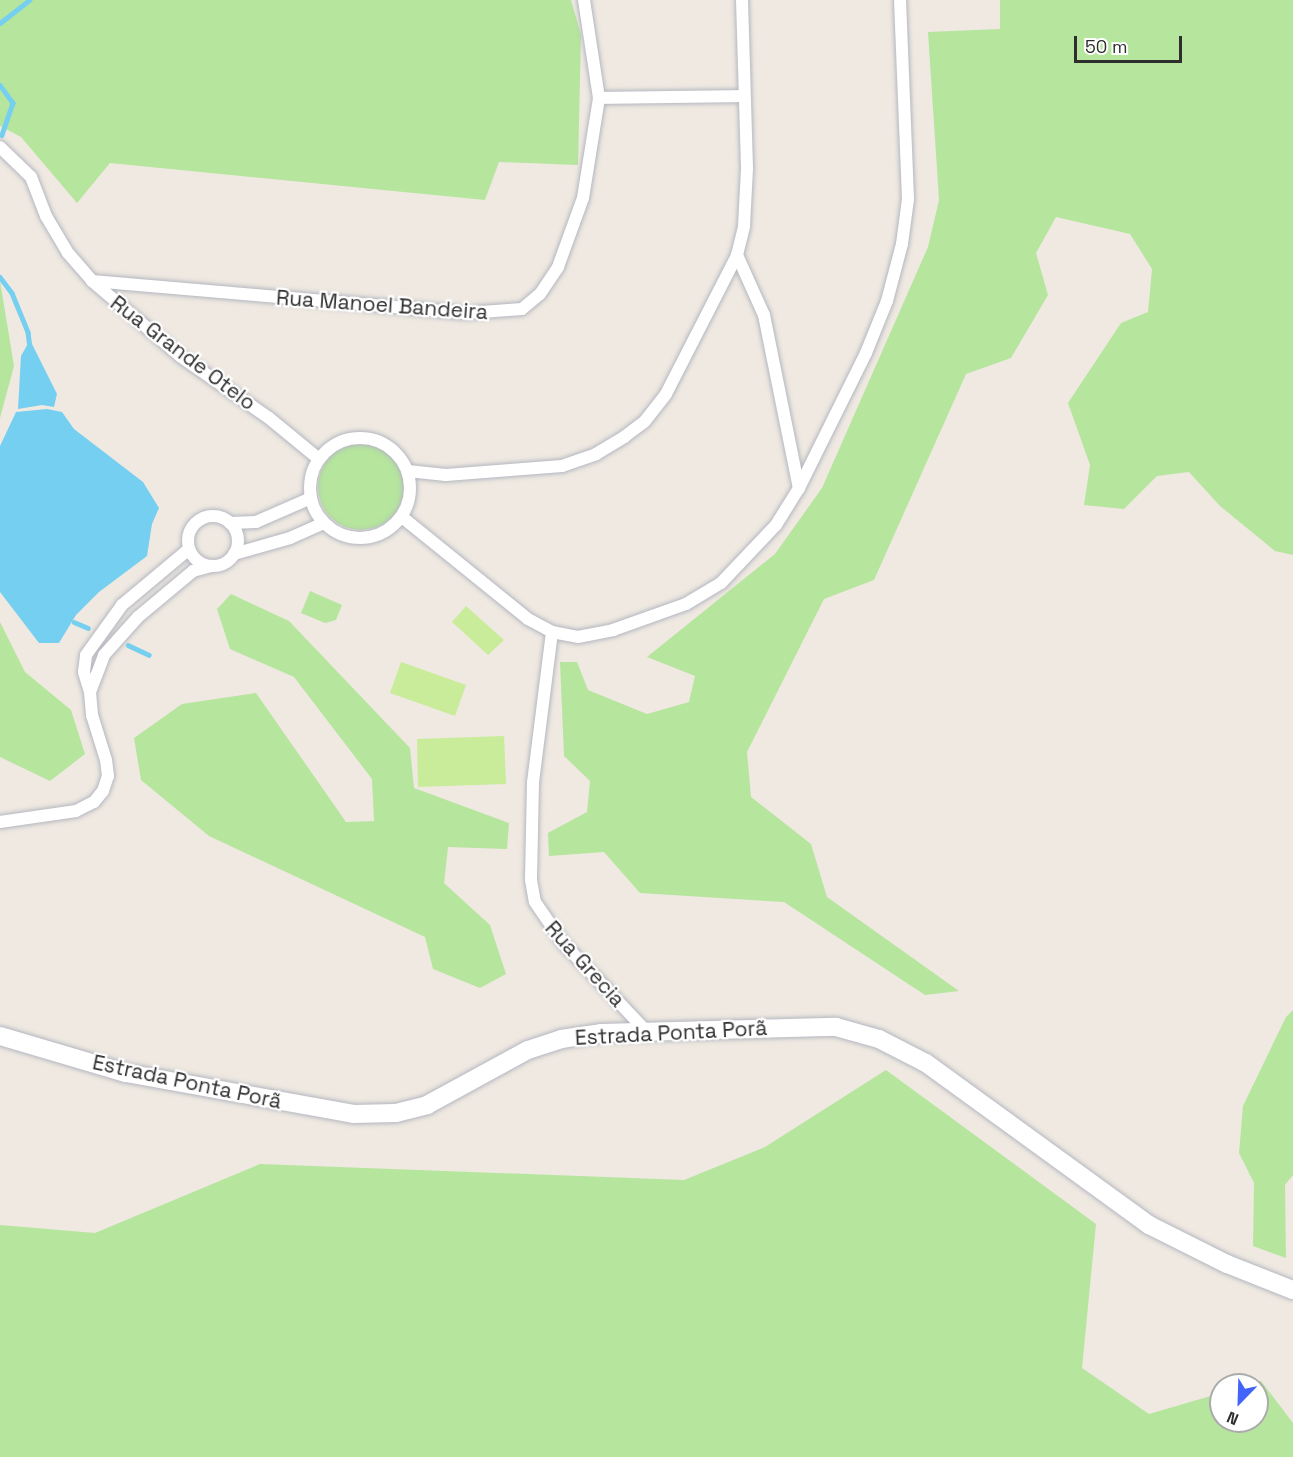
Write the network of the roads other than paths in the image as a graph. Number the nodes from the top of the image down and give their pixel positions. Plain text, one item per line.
1 (584, 0) edge
2 (742, 0) edge
3 (900, 0) edge
4 (744, 96) junction
5 (599, 98) junction
6 (0, 147) edge
7 (736, 255) junction
8 (92, 281) junction
9 (319, 459) junction
10 (408, 471) junction
11 (799, 488) junction
12 (311, 498) junction
13 (402, 517) junction
14 (230, 523) junction
15 (324, 523) junction
16 (189, 549) junction
17 (234, 554) junction
18 (212, 566) junction
19 (552, 632) junction
20 (90, 692) junction
21 (0, 822) edge
22 (647, 1032) junction
23 (0, 1036) edge
24 (1293, 1290) edge

1 - 5 street, Rua Manoel Bandeira
2 - 4 street
3 - 11 street
4 - 5 street
4 - 7 street
5 - 8 street, Rua Manoel Bandeira
6 - 8 street, Rua Grande Otelo
7 - 10 street
7 - 11 street
8 - 9 street, Rua Grande Otelo
9 - 10 street
9 - 12 street
10 - 13 street
11 - 19 street
12 - 14 street
12 - 15 street
13 - 15 street
13 - 19 street
14 - 16 street
14 - 17 street
15 - 17 street
16 - 18 street
16 - 20 street
17 - 18 street
18 - 20 street
19 - 22 street, Rua Grecia
20 - 21 street
22 - 23 main road, Estrada Ponta Porã
22 - 24 main road, Estrada Ponta Porã

